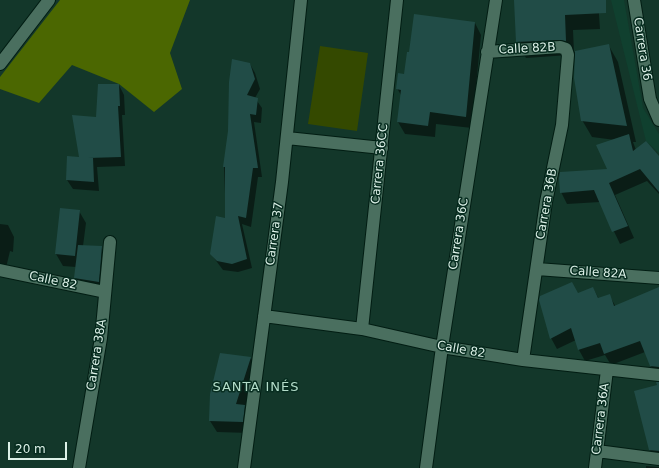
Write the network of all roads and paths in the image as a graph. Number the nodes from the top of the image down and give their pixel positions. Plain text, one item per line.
1 (49, 0) edge
2 (301, 0) edge
3 (397, 0) edge
4 (493, 0) edge
5 (634, 0) edge
6 (566, 49) joint
7 (487, 52) junction
8 (0, 64) edge
9 (659, 120) edge
10 (287, 138) junction
11 (382, 148) junction
12 (110, 242) dead end
13 (537, 268) junction
14 (0, 270) edge
15 (659, 278) edge
16 (105, 292) junction
17 (264, 316) junction
18 (362, 329) junction
19 (442, 347) junction
20 (523, 360) junction
21 (607, 370) junction
22 (659, 375) edge
23 (597, 451) junction
24 (659, 460) edge
25 (79, 468) edge
26 (244, 468) edge
27 (426, 468) edge
28 (595, 468) edge

1 - 8 street
2 - 10 street, Carrera 37
3 - 11 street, Carrera 36CC
4 - 7 street, Carrera 36C
5 - 9 street, Carrera 36
6 - 7 street, Calle 82B
6 - 13 street, Carrera 36B
7 - 19 street, Carrera 36C
10 - 11 street
10 - 17 street, Carrera 37
11 - 18 street, Carrera 36CC
12 - 16 street, Carrera 38A
13 - 15 street, Calle 82A
13 - 20 street, Carrera 36B
14 - 16 street, Calle 82
16 - 25 street, Carrera 38A
17 - 18 street, Calle 82
17 - 26 street, Carrera 37
18 - 19 street, Calle 82
19 - 20 street, Calle 82
19 - 27 street, Carrera 36C
20 - 21 street, Calle 82
21 - 22 street, Calle 82
21 - 23 street, Carrera 36A
23 - 24 street
23 - 28 street, Carrera 36A

